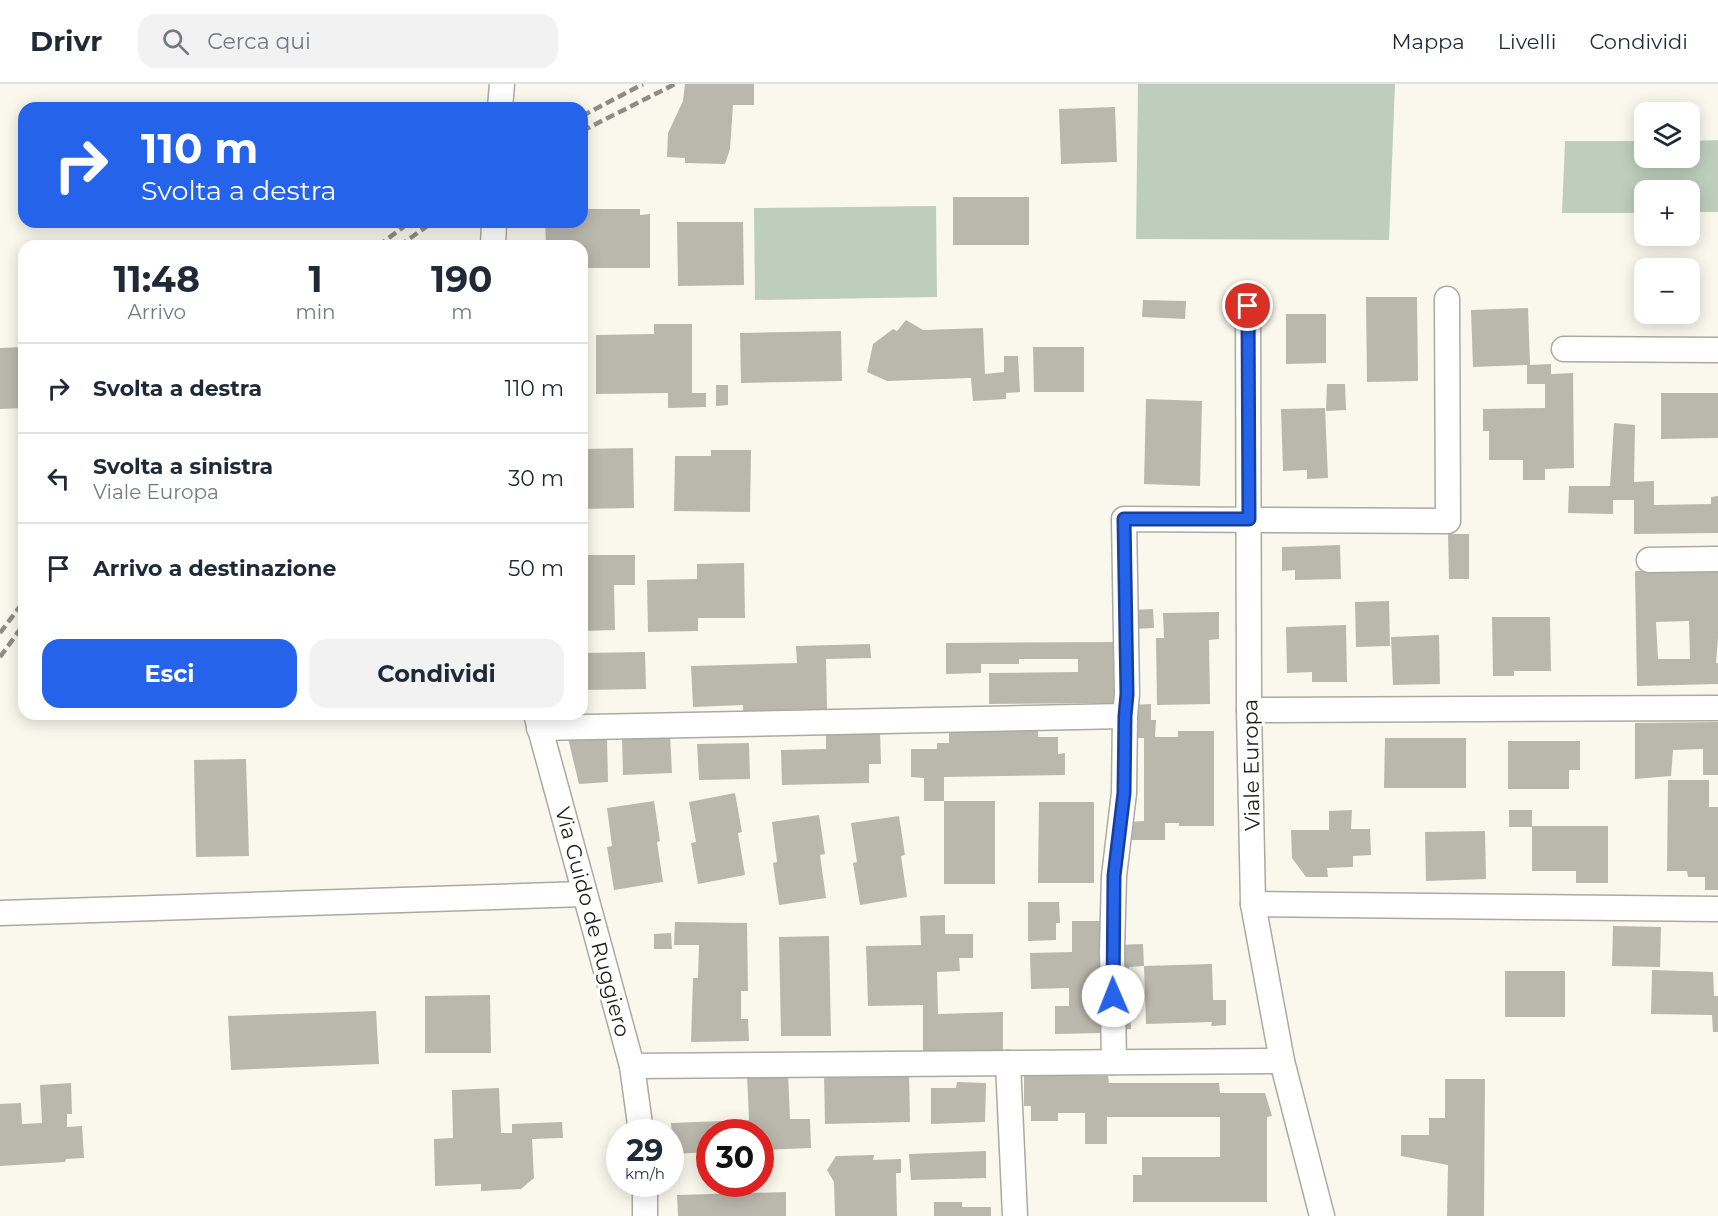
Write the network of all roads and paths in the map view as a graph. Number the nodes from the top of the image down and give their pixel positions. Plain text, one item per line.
1 (502, 84) edge
2 (500, 102) edge
3 (1448, 299) dead end
4 (1248, 306) dead end
5 (1564, 349) dead end
6 (1718, 350) edge
7 (1249, 519) junction
8 (1718, 559) edge
9 (1649, 560) dead end
10 (1718, 708) edge
11 (1249, 710) junction
12 (1125, 716) junction
13 (537, 721) edge
14 (584, 894) junction
15 (1253, 904) junction
16 (1718, 909) edge
17 (0, 913) edge
18 (1282, 1061) junction
19 (1114, 1062) junction
20 (1008, 1063) junction
21 (632, 1066) junction
22 (639, 1119) edge
23 (645, 1197) edge
24 (645, 1216) edge
25 (1015, 1216) edge
26 (1322, 1216) edge

1 - 2 street
3 - 7 street
4 - 7 street, Viale Europa
5 - 6 street
7 - 11 street, Viale Europa
7 - 12 street
8 - 9 street
10 - 11 street
11 - 15 street, Viale Europa
12 - 13 street
12 - 19 street
13 - 14 street, Via Guido de Ruggiero
14 - 17 street
14 - 21 street, Via Guido de Ruggiero
15 - 16 street
15 - 18 street, Viale Europa
18 - 19 street
18 - 26 street, Viale Europa
19 - 20 street
20 - 21 street
20 - 25 street
21 - 22 street, Via Guido de Ruggiero
23 - 24 street

